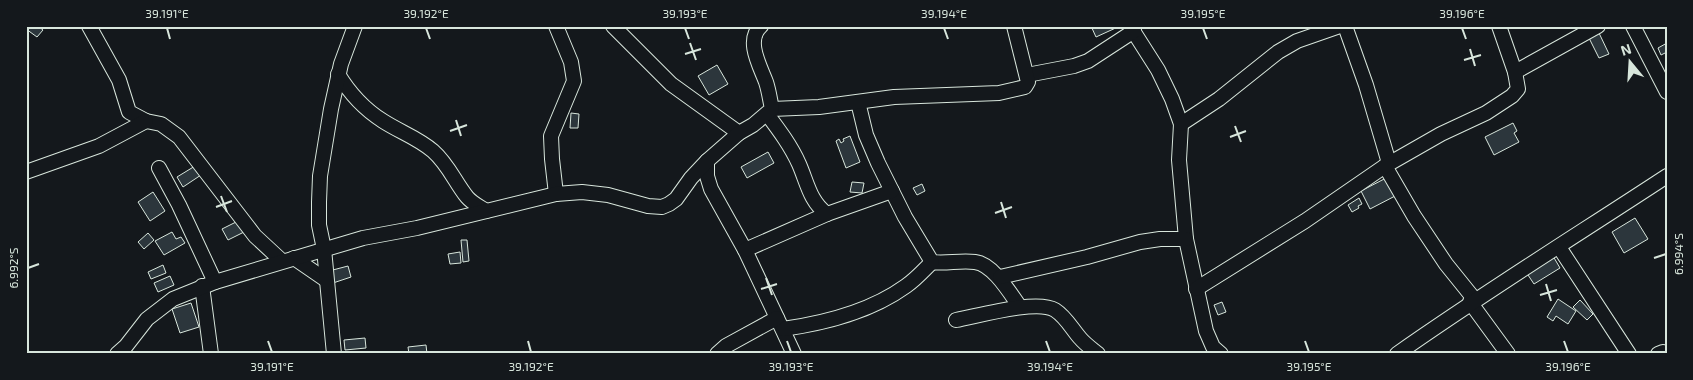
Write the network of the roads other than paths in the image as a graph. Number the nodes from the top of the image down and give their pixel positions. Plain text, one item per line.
1 (89, 26) edge
2 (355, 26) edge
3 (556, 26) edge
4 (613, 26) edge
5 (761, 26) edge
6 (1014, 26) edge
7 (1340, 26) edge
8 (1345, 26) edge
9 (1499, 26) edge
10 (1598, 26) edge
11 (1633, 26) edge
12 (1132, 29) edge
13 (1515, 72) junction
14 (338, 74) junction
15 (1027, 75) junction
16 (1667, 92) edge
17 (858, 102) junction
18 (770, 112) junction
19 (146, 121) junction
20 (1181, 124) junction
21 (739, 133) junction
22 (706, 161) junction
23 (1387, 165) junction
24 (159, 168) dead end
25 (26, 172) edge
26 (1667, 176) edge
27 (892, 191) junction
28 (556, 194) junction
29 (486, 211) junction
30 (827, 214) junction
31 (1186, 239) junction
32 (1559, 247) junction
33 (324, 249) junction
34 (745, 250) junction
35 (288, 260) junction
36 (932, 262) junction
37 (1000, 277) junction
38 (326, 280) junction
39 (208, 284) junction
40 (1196, 289) junction
41 (1473, 301) junction
42 (1020, 307) junction
43 (956, 320) dead end
44 (780, 323) junction
45 (1213, 351) edge
46 (1667, 353) edge
47 (117, 354) edge
48 (211, 354) edge
49 (334, 354) edge
50 (717, 354) edge
51 (794, 354) edge
52 (1098, 354) edge
53 (1397, 354) edge
54 (1508, 354) edge
55 (1629, 354) edge
56 (1658, 354) edge

1 - 19 street
2 - 14 street
3 - 28 street
4 - 21 street
5 - 18 street
6 - 15 street
7 - 20 street
8 - 23 street
9 - 13 street
10 - 13 street
11 - 16 street
12 - 15 street
12 - 20 street
13 - 23 street
14 - 29 street
14 - 33 street
15 - 17 street
17 - 18 street
17 - 27 street
18 - 21 street
18 - 30 street
19 - 25 street
19 - 35 street
20 - 31 street
21 - 22 street
22 - 28 street
22 - 34 street
23 - 40 street
23 - 41 street
24 - 39 street
26 - 32 street
27 - 30 street
27 - 36 street
28 - 29 street
29 - 33 street
30 - 34 street
31 - 37 street
31 - 40 street
32 - 41 street
32 - 55 street
33 - 35 street
33 - 38 street
34 - 44 street
35 - 38 street
35 - 39 street
36 - 37 street
36 - 44 street
37 - 42 street
38 - 49 street
39 - 47 street
39 - 48 street
40 - 45 street
41 - 53 street
41 - 54 street
42 - 43 street
42 - 52 street
44 - 50 street
44 - 51 street
46 - 56 street

